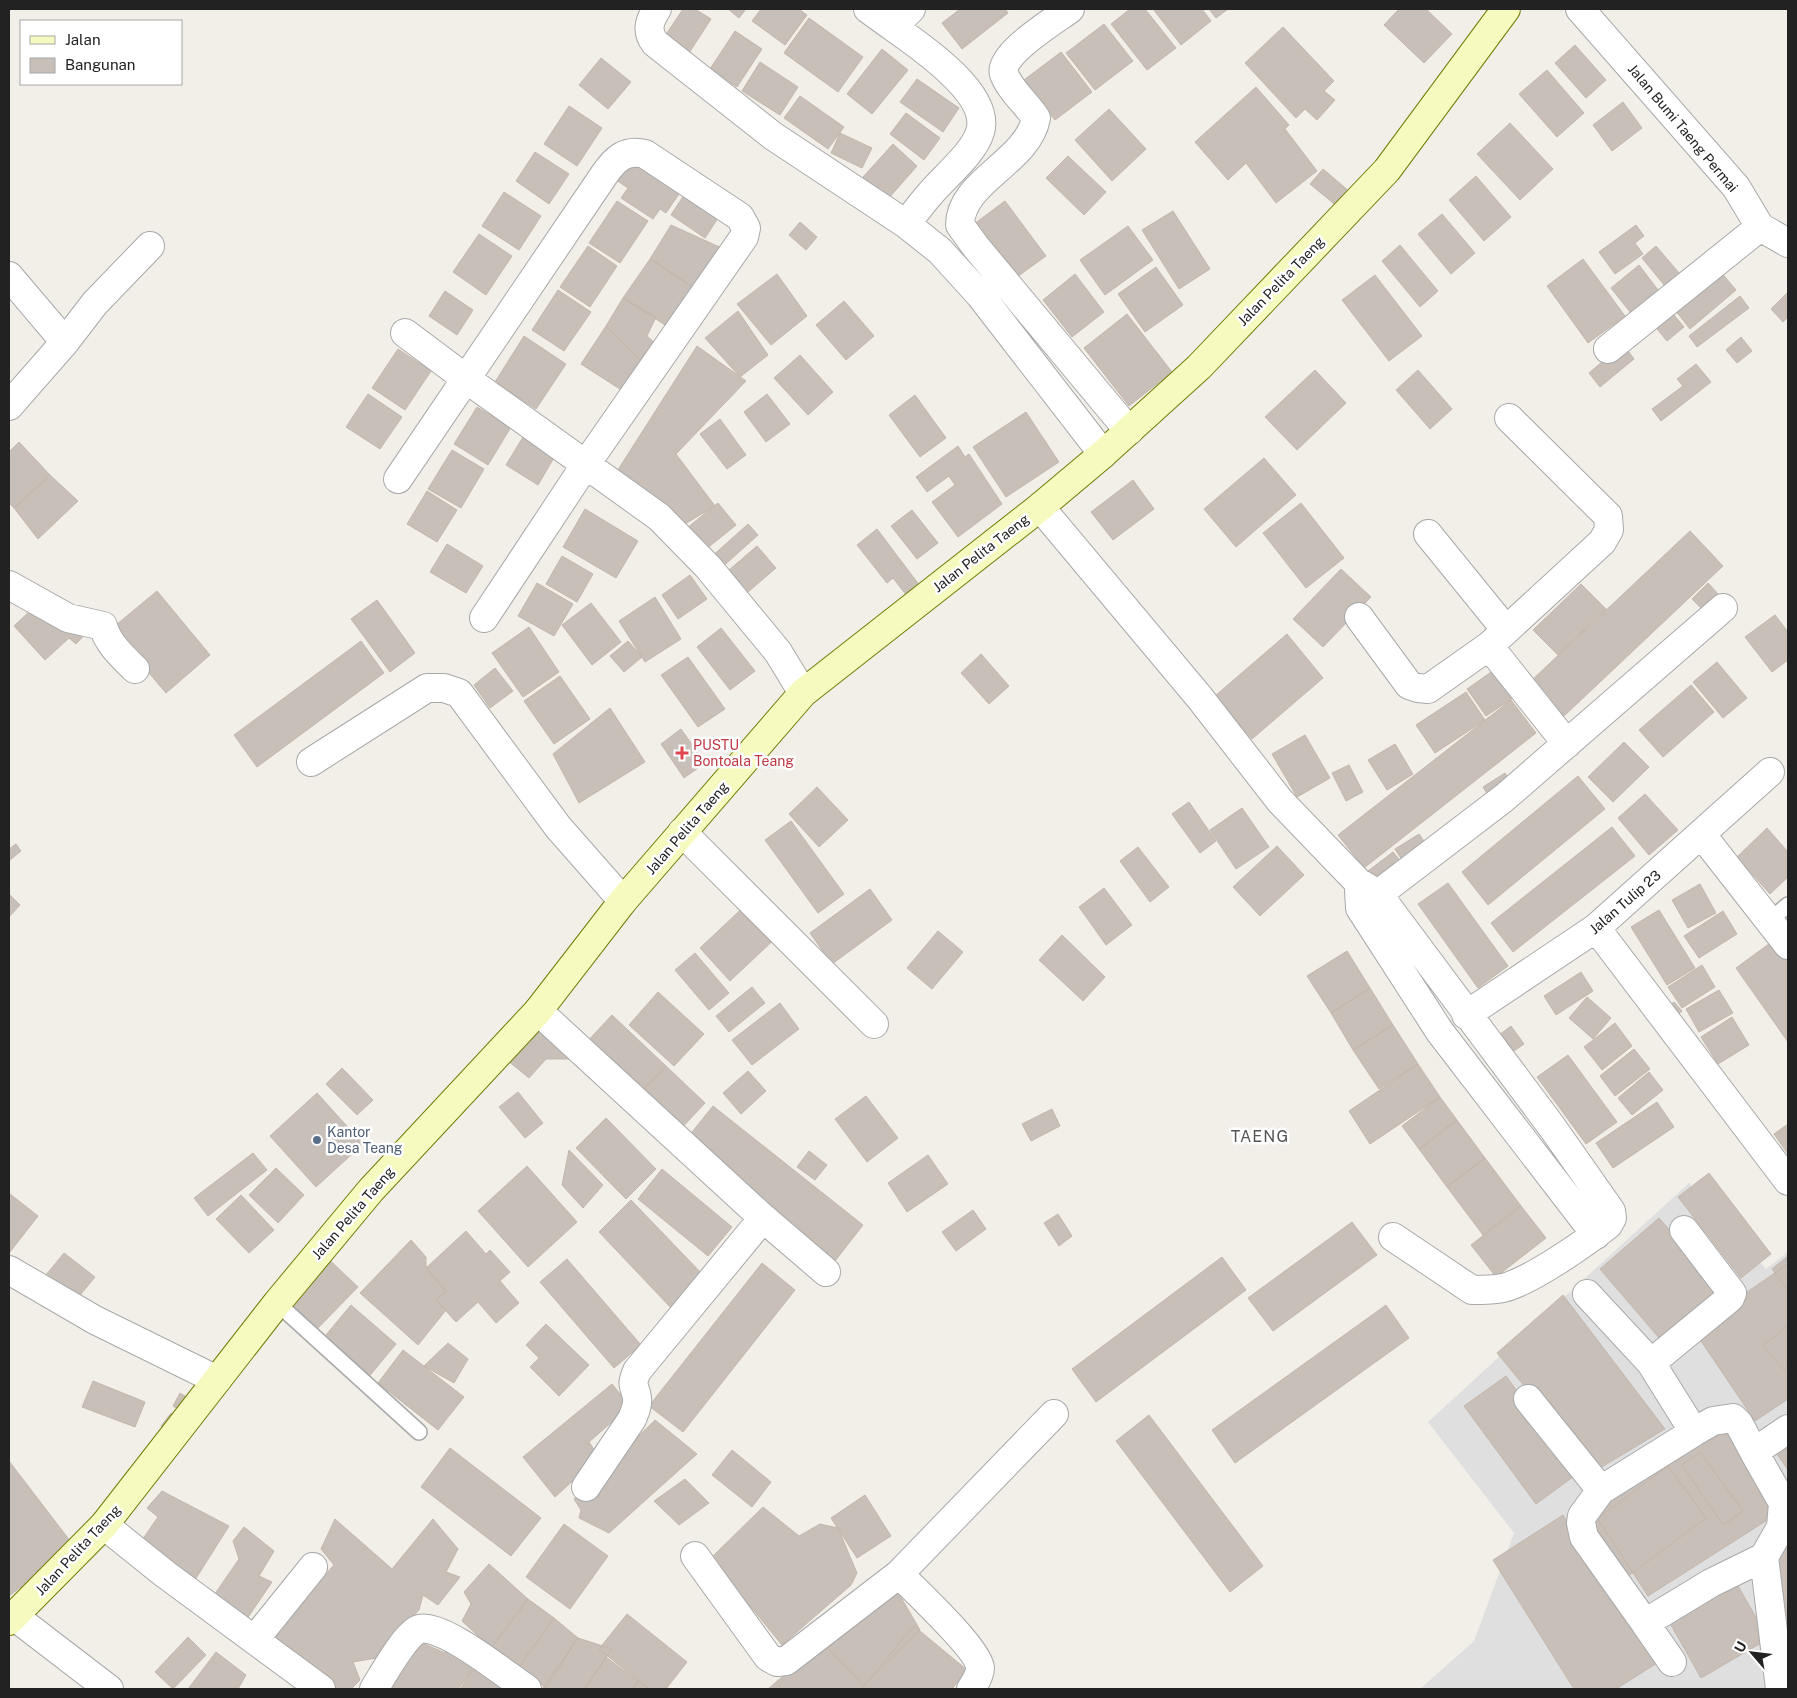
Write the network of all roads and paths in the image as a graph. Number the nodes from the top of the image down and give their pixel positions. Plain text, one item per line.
1 (657, 9) edge
2 (868, 9) edge
3 (1070, 9) edge
4 (1506, 9) edge
5 (1580, 9) edge
6 (902, 18) edge
7 (906, 224) junction
8 (1760, 227) junction
9 (1788, 243) edge
10 (150, 246) dead end
11 (9, 276) edge
12 (405, 333) dead end
13 (65, 342) junction
14 (1608, 350) dead end
15 (465, 378) junction
16 (9, 406) edge
17 (1509, 418) dead end
18 (1128, 431) junction
19 (1103, 454) junction
20 (586, 464) junction
21 (398, 479) dead end
22 (1040, 507) junction
23 (1428, 534) dead end
24 (9, 585) edge
25 (1723, 608) dead end
26 (1360, 617) dead end
27 (484, 618) dead end
28 (1498, 638) junction
29 (135, 669) dead end
30 (803, 693) junction
31 (1567, 744) junction
32 (311, 762) dead end
33 (1770, 772) dead end
34 (682, 832) junction
35 (1702, 835) junction
36 (1365, 895) junction
37 (623, 901) junction
38 (1779, 913) edge
39 (1596, 928) junction
40 (1788, 945) edge
41 (538, 1011) junction
42 (1466, 1015) junction
43 (874, 1024) dead end
44 (1498, 1058) junction
45 (1472, 1073) junction
46 (1788, 1181) edge
47 (763, 1218) junction
48 (1684, 1230) dead end
49 (1596, 1234) junction
50 (1393, 1237) dead end
51 (9, 1270) edge
52 (826, 1272) dead end
53 (1587, 1294) dead end
54 (276, 1303) junction
55 (1651, 1363) junction
56 (217, 1380) junction
57 (1528, 1398) dead end
58 (1054, 1414) dead end
59 (1788, 1429) edge
60 (419, 1432) dead end
61 (1694, 1432) junction
62 (1754, 1452) junction
63 (586, 1486) dead end
64 (1601, 1490) junction
65 (104, 1525) junction
66 (1785, 1527) edge
67 (695, 1556) dead end
68 (1764, 1557) junction
69 (312, 1567) dead end
70 (899, 1574) junction
71 (12, 1619) edge
72 (1645, 1623) junction
73 (255, 1639) junction
74 (1672, 1662) dead end
75 (1782, 1674) edge
76 (109, 1689) edge
77 (321, 1689) edge
78 (374, 1689) edge
79 (527, 1689) edge
80 (972, 1689) edge

1 - 7 street
2 - 6 street
3 - 18 street
4 - 18 street, Jalan Pelita Taeng
5 - 8 street, Jalan Bumi Taeng Permai
6 - 7 street
7 - 19 street
8 - 9 street, Jalan Bumi Taeng Permai
8 - 14 street
10 - 13 street
11 - 13 street
12 - 15 street
13 - 16 street
15 - 20 street
15 - 20 street
15 - 21 street
17 - 28 street
18 - 19 street, Jalan Pelita Taeng
19 - 22 street, Jalan Pelita Taeng
20 - 27 street
20 - 30 street
22 - 30 street, Jalan Pelita Taeng
22 - 36 street
23 - 28 street
24 - 29 street
25 - 31 street
26 - 28 street
28 - 31 street
30 - 34 street, Jalan Pelita Taeng
31 - 36 street
32 - 37 street
33 - 35 street, Jalan Tulip 23
34 - 37 street, Jalan Pelita Taeng
34 - 43 street
35 - 38 street
35 - 39 street, Jalan Tulip 23
36 - 42 street
36 - 45 street
37 - 41 street, Jalan Pelita Taeng
38 - 40 street
39 - 42 street, Jalan Tulip 23
39 - 46 street
41 - 47 street
41 - 54 street, Jalan Pelita Taeng
42 - 44 street
44 - 45 street
44 - 49 street
45 - 49 street
47 - 52 street
47 - 63 street
48 - 55 street
49 - 50 street
51 - 56 street
53 - 55 street
54 - 56 street, Jalan Pelita Taeng
54 - 60 lane
55 - 61 street
56 - 65 street, Jalan Pelita Taeng
57 - 64 street
58 - 70 street
59 - 62 street
61 - 62 street
61 - 64 street
62 - 66 street
64 - 72 street
65 - 71 street, Jalan Pelita Taeng
65 - 73 street
66 - 68 street
67 - 70 street
68 - 72 street
68 - 75 street
69 - 73 street
70 - 80 street
71 - 76 street
72 - 74 street
73 - 77 street
78 - 79 street

